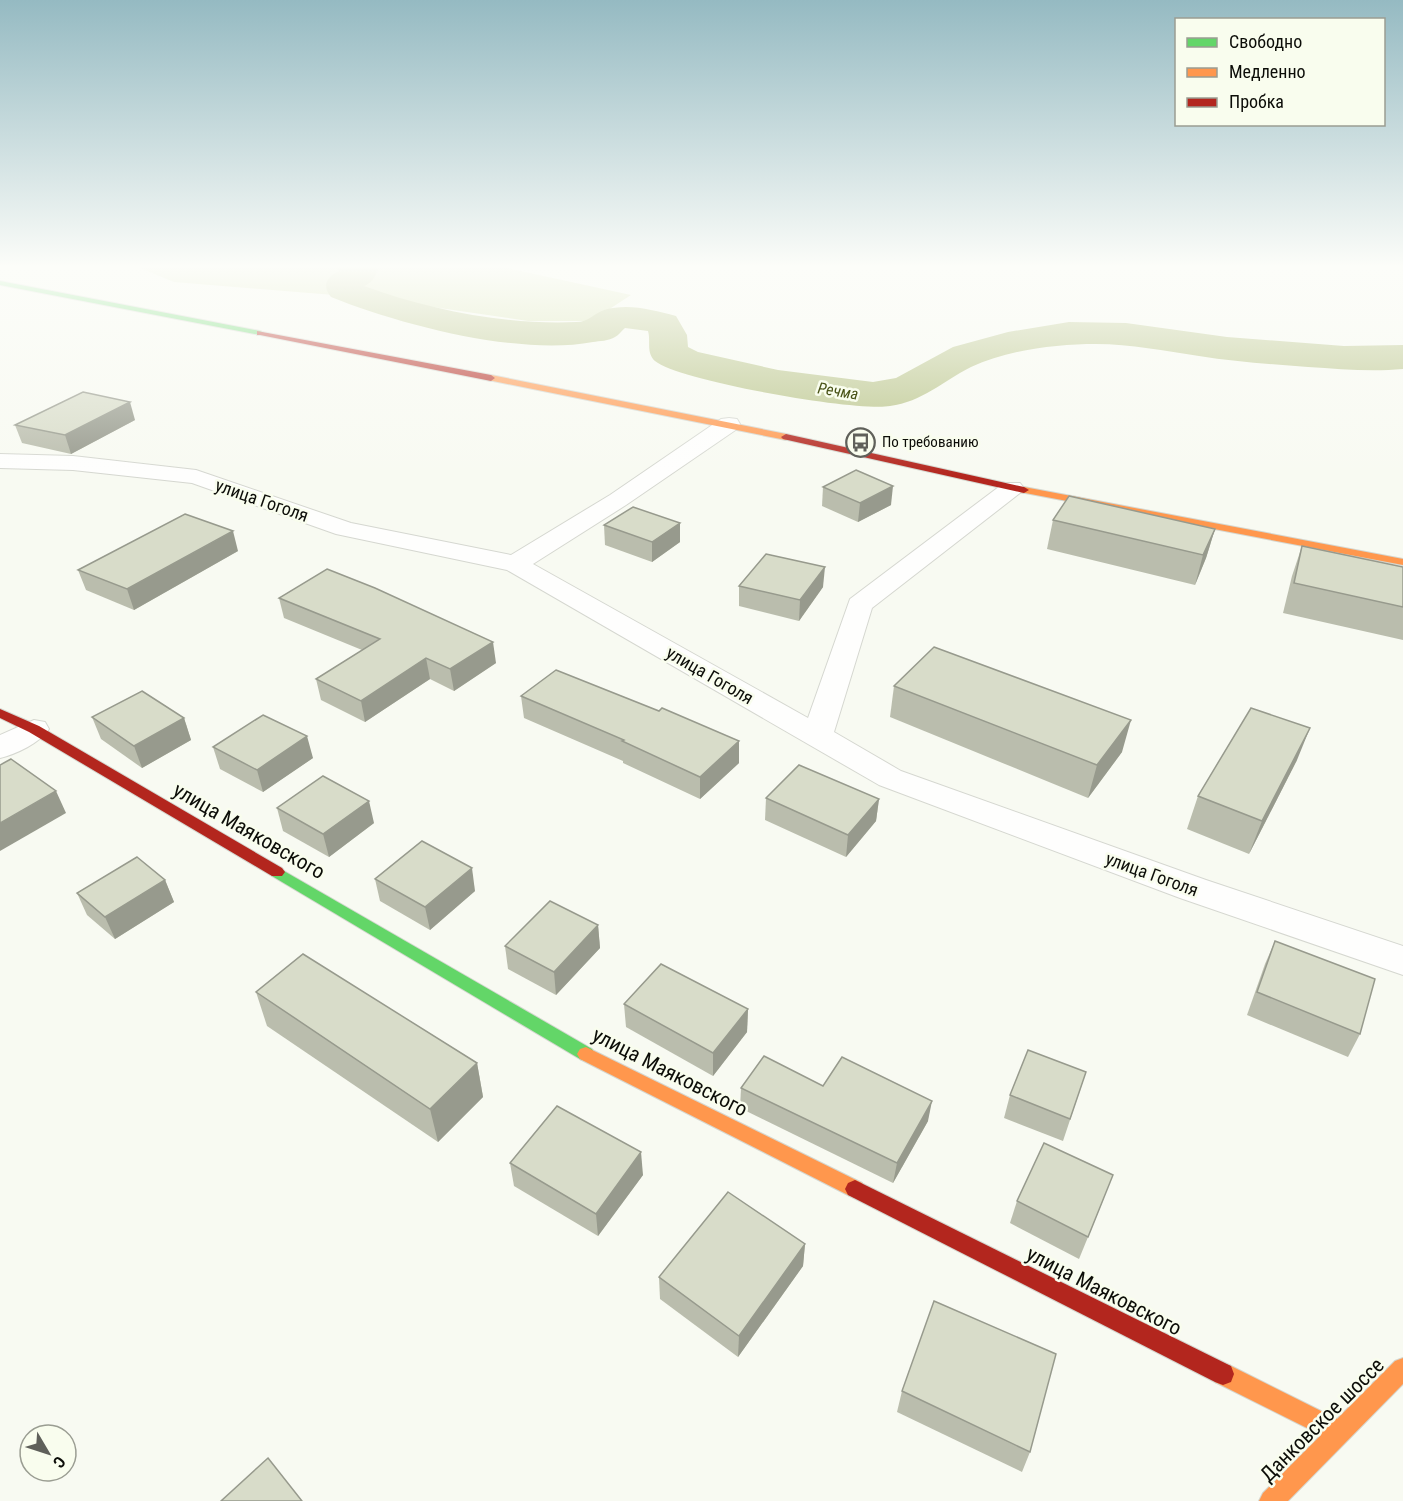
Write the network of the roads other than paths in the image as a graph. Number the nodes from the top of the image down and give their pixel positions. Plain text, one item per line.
1 (274, 336) edge
2 (729, 424) junction
3 (0, 461) edge
4 (1012, 488) junction
5 (1403, 562) edge
6 (515, 564) junction
7 (0, 713) edge
8 (34, 729) junction
9 (817, 736) junction
10 (0, 748) edge
11 (1403, 962) edge
12 (1403, 1369) edge
13 (1340, 1433) junction
14 (1271, 1501) edge

1 - 2 street
2 - 4 street
2 - 6 street
3 - 6 street, улица Гоголя
4 - 5 street
4 - 9 street
6 - 9 street, улица Гоголя
7 - 8 street, улица Маяковского
8 - 10 street
8 - 13 street, улица Маяковского
9 - 11 street, улица Гоголя
12 - 13 street, Данковское шоссе
13 - 14 street, Данковское шоссе

